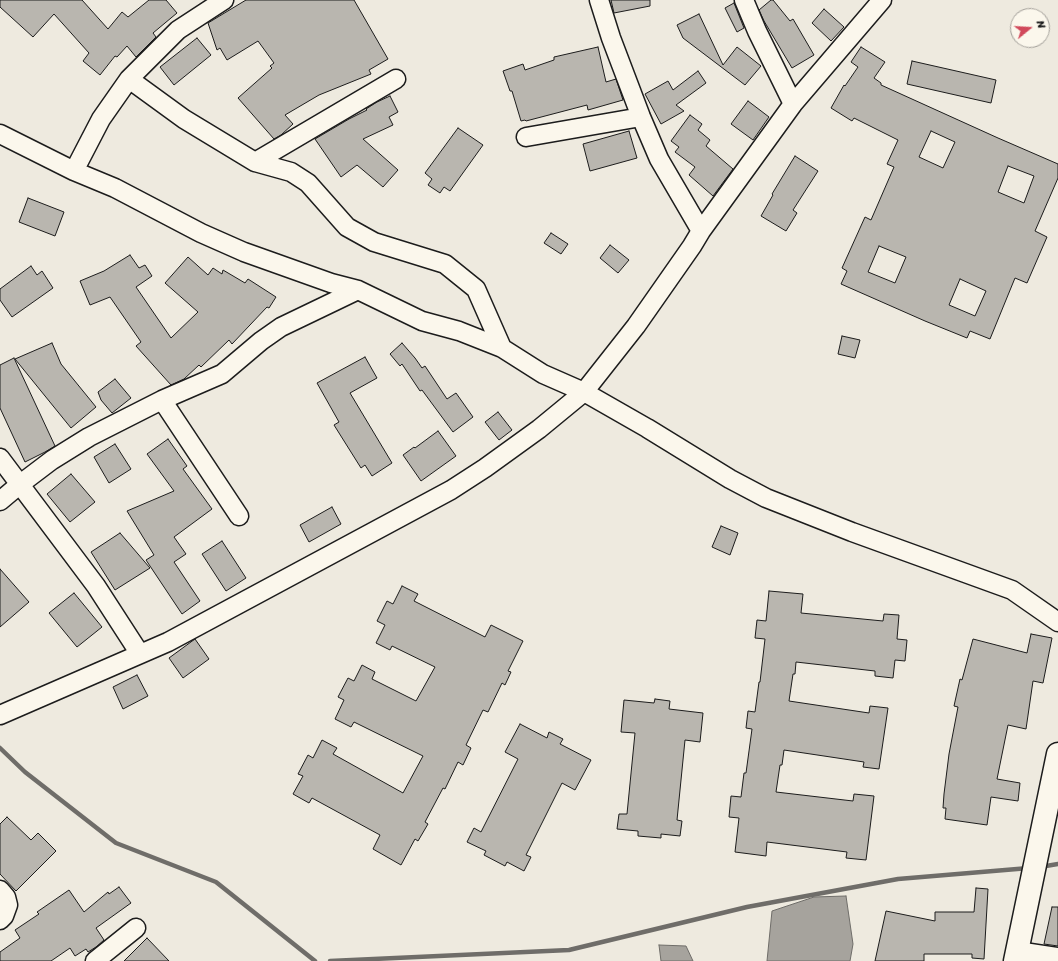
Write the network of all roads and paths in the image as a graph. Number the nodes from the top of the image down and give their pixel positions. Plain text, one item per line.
1 (224, 0) edge
2 (599, 0) edge
3 (744, 0) edge
4 (882, 0) edge
5 (129, 79) junction
6 (396, 79) dead end
7 (793, 104) junction
8 (641, 117) junction
9 (0, 134) edge
10 (526, 137) dead end
11 (255, 162) junction
12 (74, 171) junction
13 (701, 231) junction
14 (358, 290) junction
15 (502, 348) junction
16 (584, 392) junction
17 (162, 400) junction
18 (0, 458) edge
19 (19, 485) junction
20 (0, 501) edge
21 (238, 516) dead end
22 (1058, 622) edge
23 (140, 654) junction
24 (0, 715) edge
25 (1058, 754) edge
26 (0, 890) edge
27 (0, 920) edge
28 (136, 928) dead end
29 (1016, 956) edge
30 (1058, 957) edge
31 (95, 961) edge

1 - 5 street
2 - 8 street
3 - 7 street
4 - 7 street
5 - 11 street
5 - 12 street
6 - 11 street
7 - 13 street
8 - 10 street
8 - 13 street
9 - 12 street
11 - 15 street
12 - 14 street
13 - 16 street
14 - 15 street
14 - 17 street
15 - 16 street
16 - 22 street
16 - 23 street
17 - 19 street
17 - 21 street
18 - 19 street
19 - 20 street
19 - 23 street
23 - 24 street
25 - 29 main road
26 - 27 street
28 - 31 street
29 - 30 street

